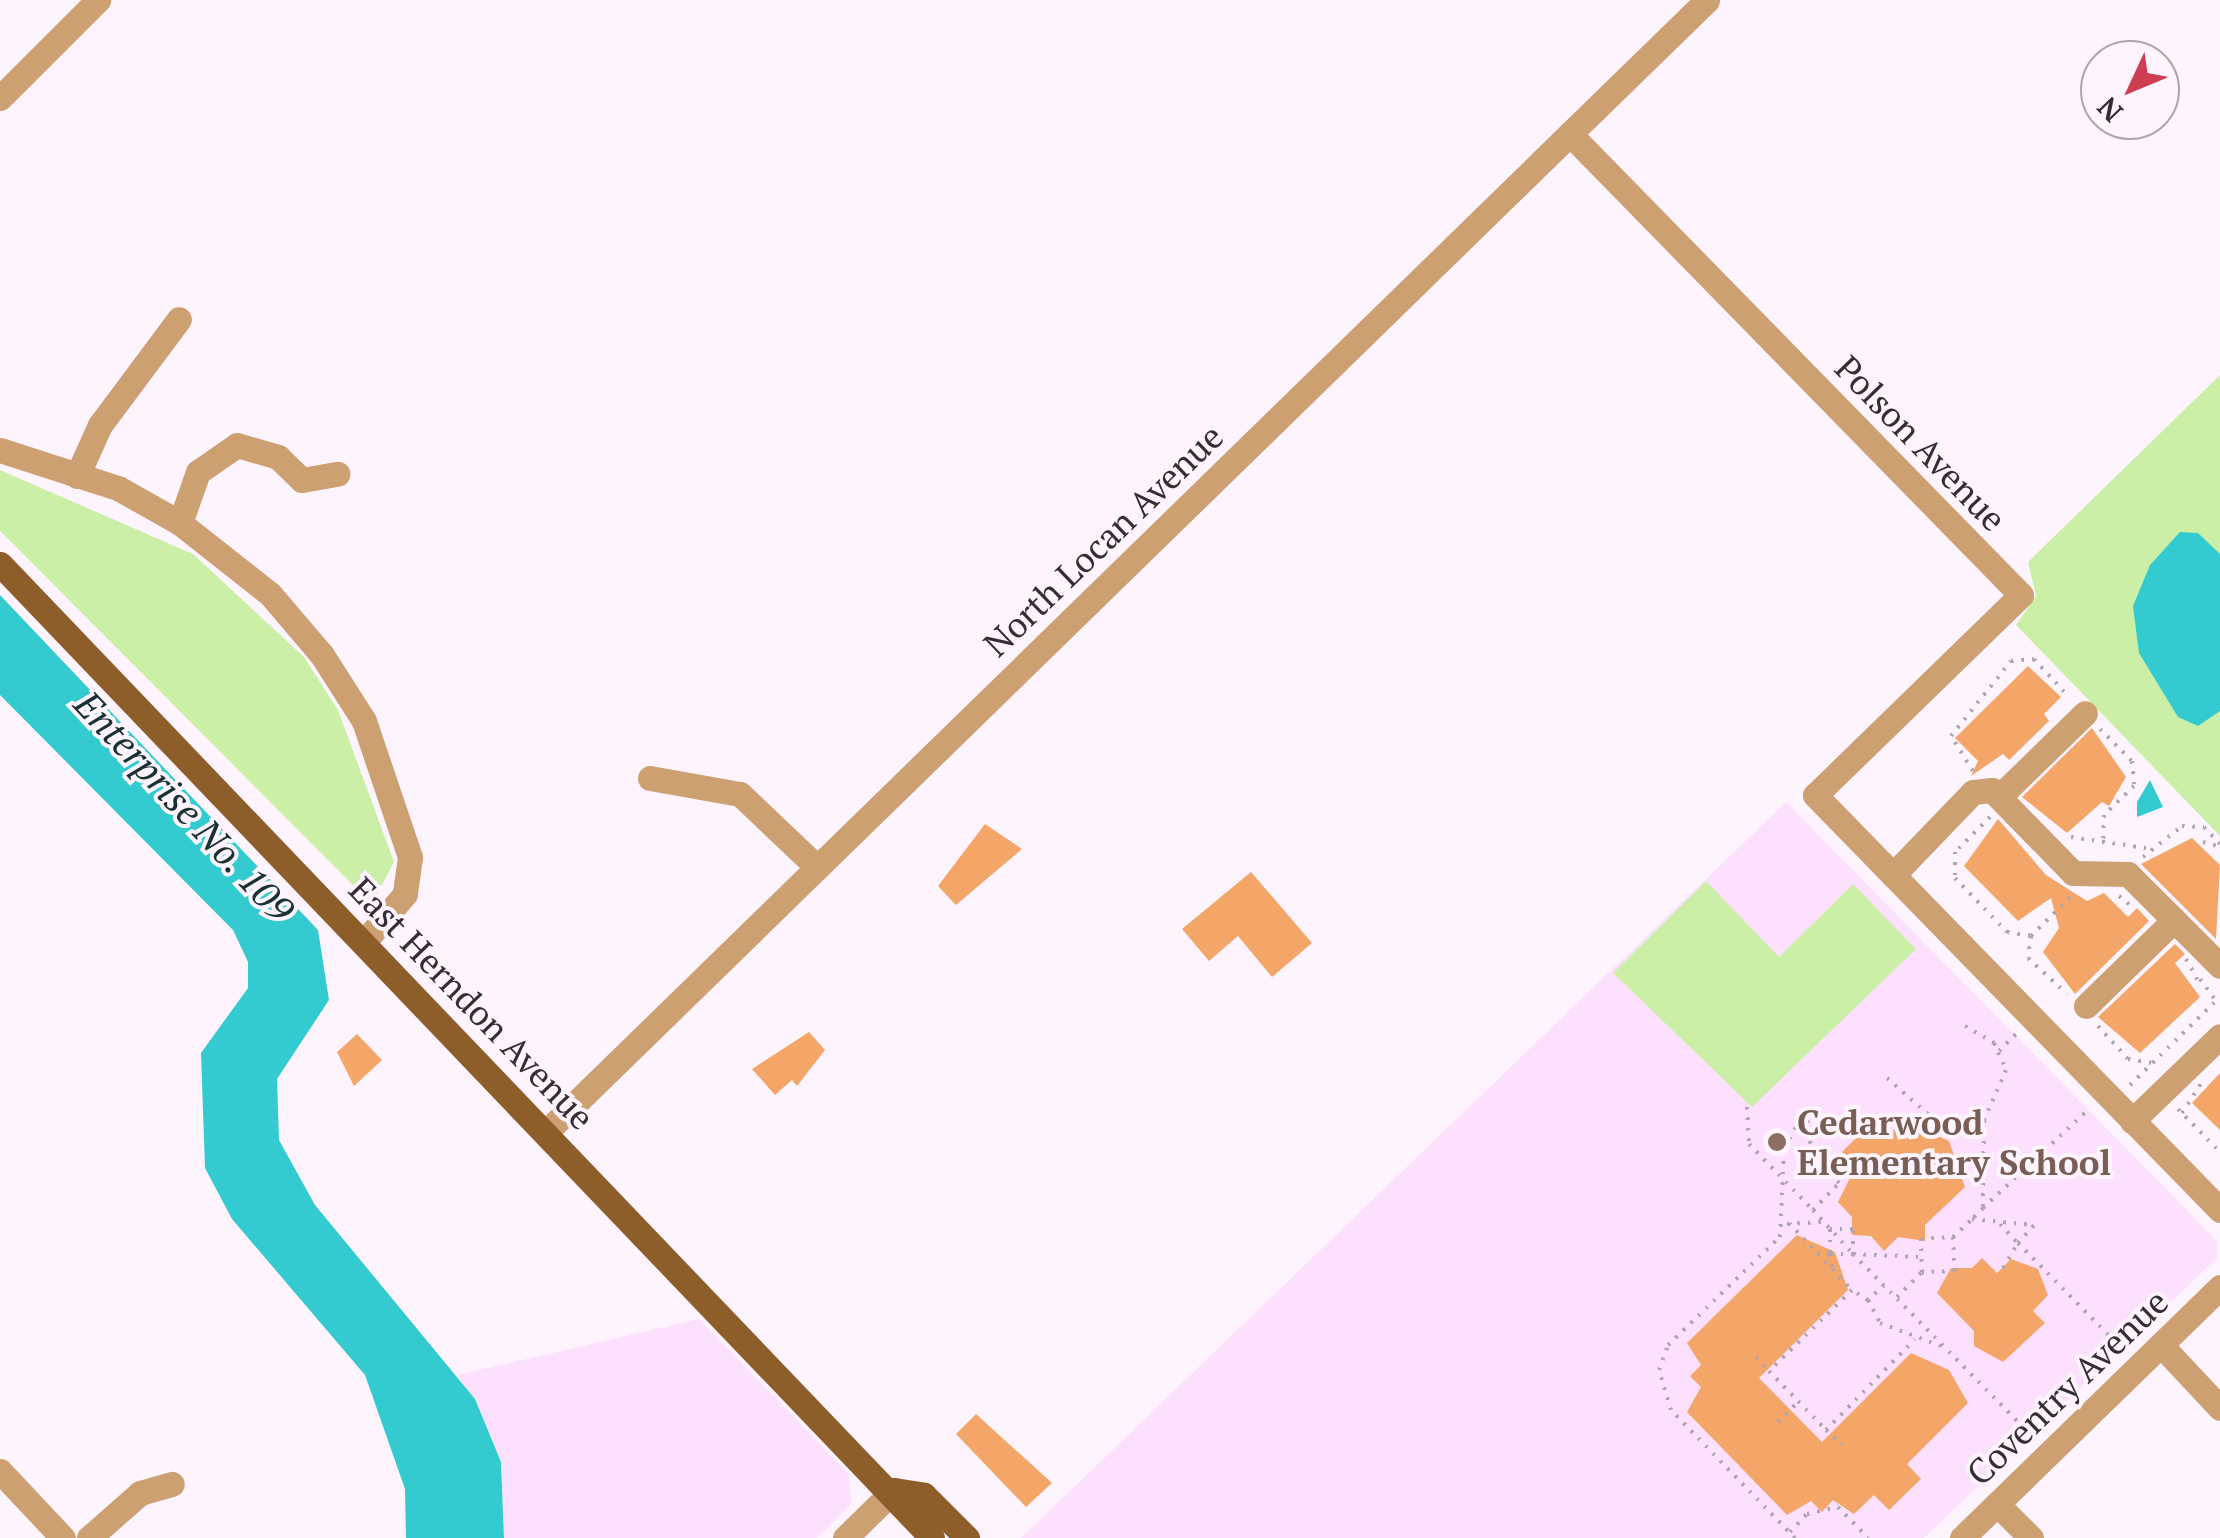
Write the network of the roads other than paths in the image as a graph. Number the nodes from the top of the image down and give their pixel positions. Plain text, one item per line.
1 (98, 0) edge
2 (1708, 0) edge
3 (0, 98) edge
4 (1570, 134) junction
5 (179, 319) dead end
6 (0, 450) edge
7 (337, 474) dead end
8 (77, 476) junction
9 (180, 523) junction
10 (0, 564) edge
11 (2085, 713) road end
12 (650, 778) dead end
13 (1998, 804) junction
14 (817, 867) junction
15 (1893, 875) junction
16 (2174, 920) junction
17 (364, 942) junction
18 (2220, 966) edge
19 (2083, 1008) road end
20 (2220, 1036) edge
21 (2132, 1120) junction
22 (548, 1131) junction
23 (2220, 1210) edge
24 (2220, 1287) edge
25 (2161, 1345) junction
26 (2220, 1408) edge
27 (0, 1472) edge
28 (172, 1484) dead end
29 (894, 1490) junction
30 (1997, 1504) junction
31 (63, 1538) edge
32 (89, 1538) edge
33 (845, 1538) edge
34 (932, 1538) edge
35 (968, 1538) edge
36 (1962, 1538) edge
37 (2030, 1538) edge

1 - 3 street
2 - 4 street, North Locan Avenue
4 - 14 street, North Locan Avenue
4 - 15 street, Polson Avenue
5 - 8 street
6 - 8 street
7 - 9 street
8 - 9 street
9 - 17 street
10 - 17 main road, East Herndon Avenue
11 - 13 street
12 - 14 street
13 - 15 street
13 - 16 street
14 - 22 street, North Locan Avenue
15 - 21 street
16 - 18 street
16 - 19 street
17 - 22 main road, East Herndon Avenue
20 - 21 street
21 - 23 street
22 - 29 main road, East Herndon Avenue
24 - 25 street, Coventry Avenue
25 - 26 street
25 - 30 street, Coventry Avenue
27 - 31 street
28 - 32 street
29 - 33 street
29 - 34 main road, East Herndon Avenue
29 - 35 main road
30 - 36 street, Coventry Avenue
30 - 37 street

